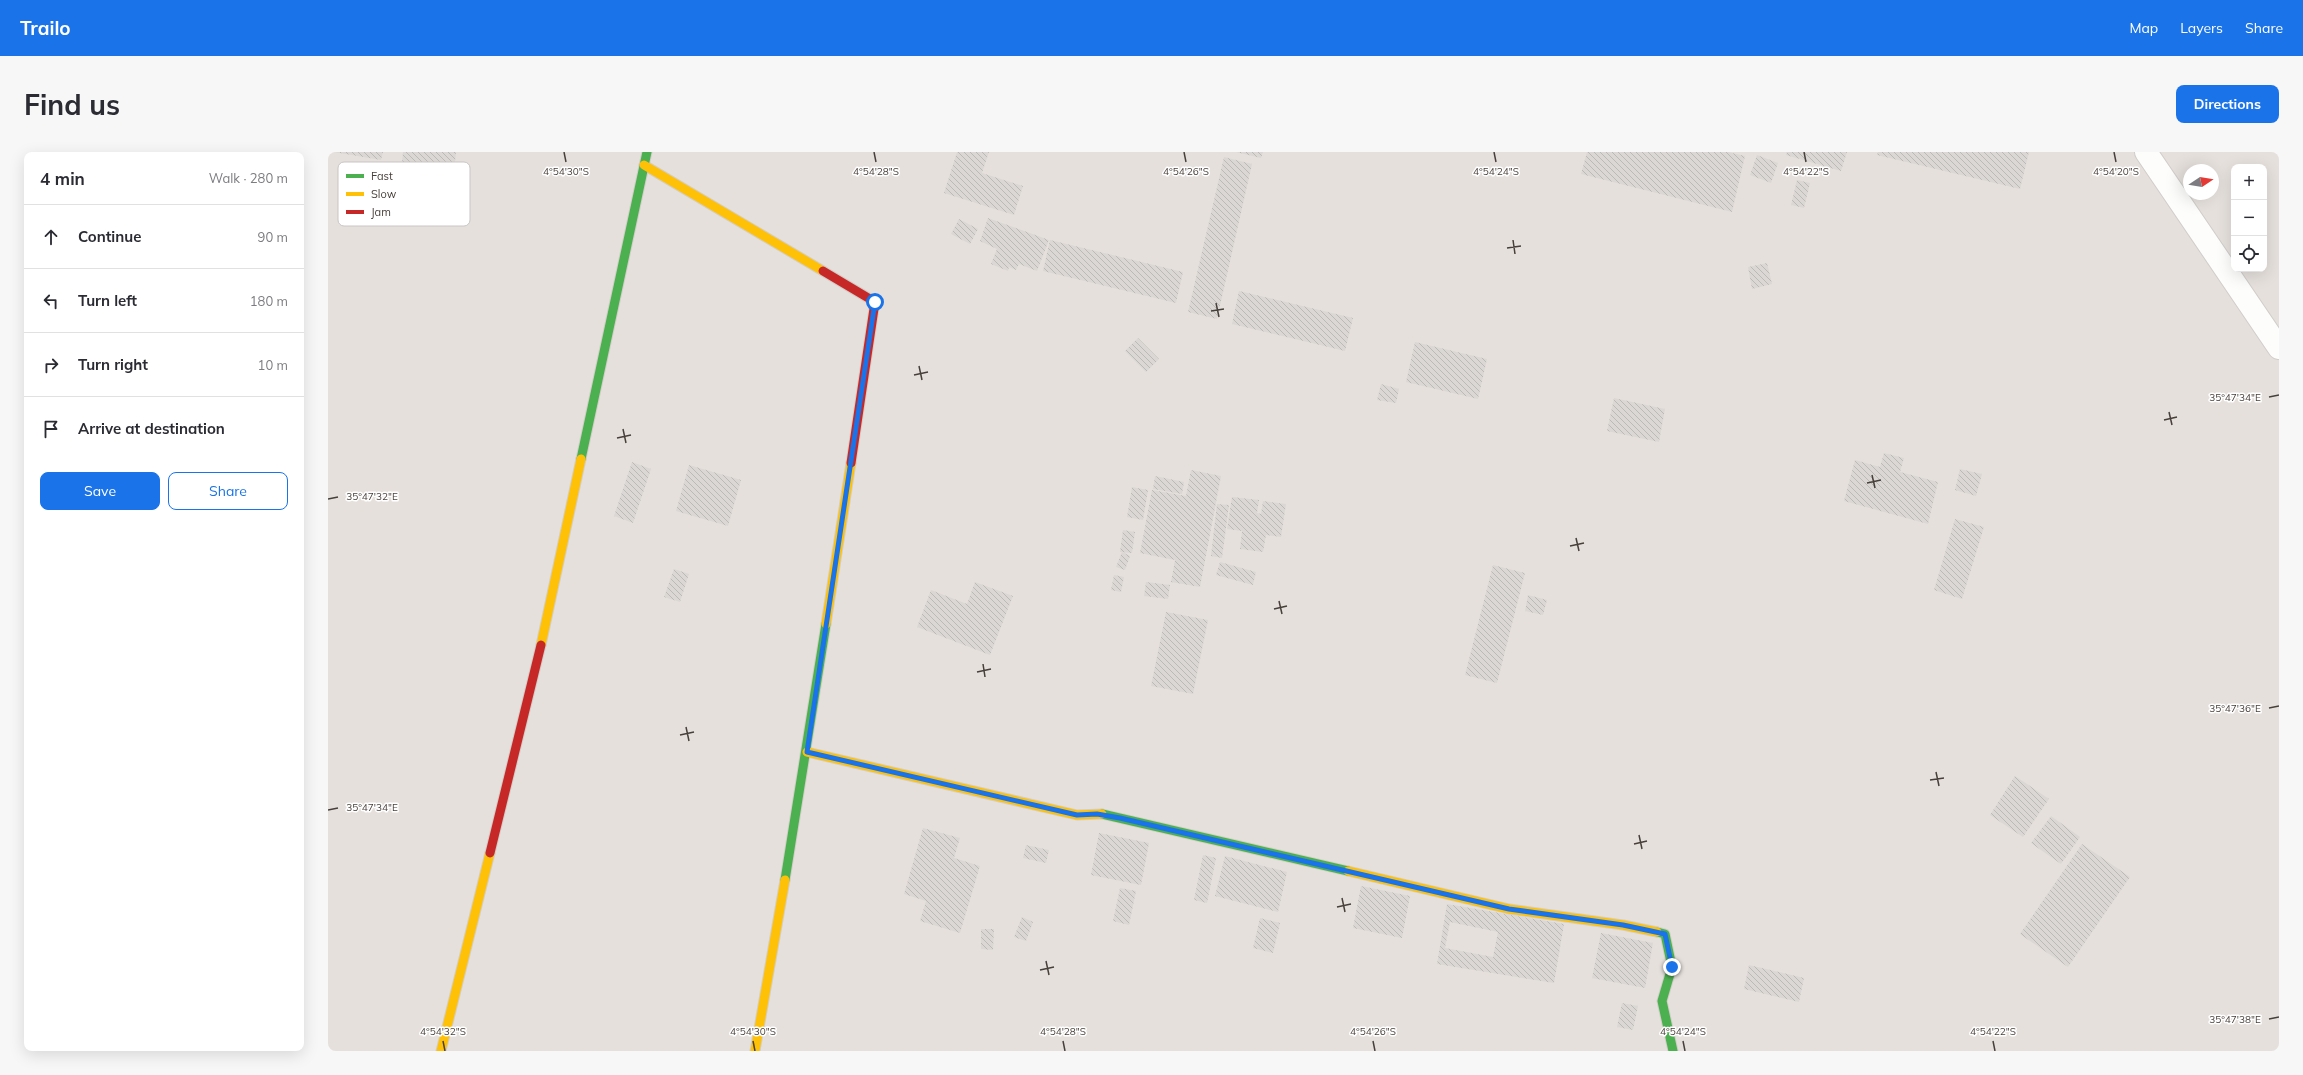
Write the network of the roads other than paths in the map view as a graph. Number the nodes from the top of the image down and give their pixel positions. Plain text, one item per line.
1 (647, 152) edge
2 (2146, 152) edge
3 (644, 165) junction
4 (2279, 348) edge
5 (807, 752) junction
6 (441, 1051) edge
7 (755, 1051) edge
8 (1673, 1051) edge

1 - 3 street
2 - 4 street
3 - 5 street
3 - 6 street
5 - 7 street
5 - 8 street

